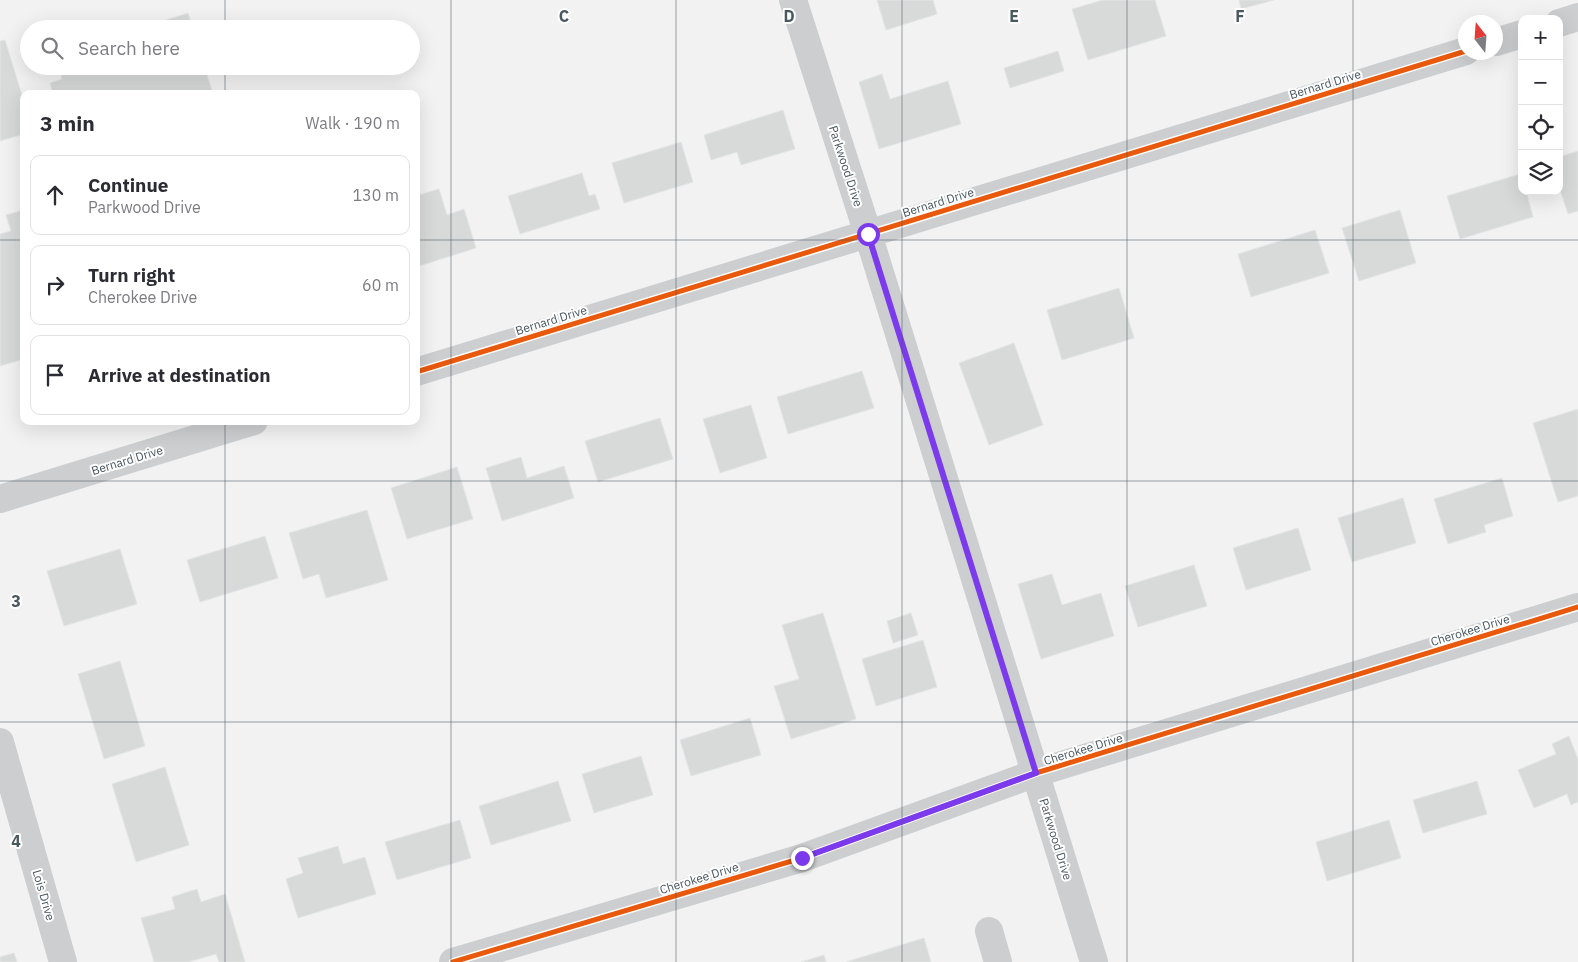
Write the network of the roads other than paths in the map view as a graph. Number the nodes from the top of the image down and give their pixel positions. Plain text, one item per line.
1 (793, 0) edge
2 (1578, 17) edge
3 (1563, 21) edge
4 (1518, 35) edge
5 (1503, 40) edge
6 (1458, 53) edge
7 (868, 234) junction
8 (420, 371) edge
9 (241, 425) edge
10 (0, 499) edge
11 (1578, 607) edge
12 (0, 742) edge
13 (1036, 773) junction
14 (989, 931) dead end
15 (63, 962) edge
16 (452, 962) edge
17 (998, 962) edge
18 (1094, 962) edge

1 - 7 street, Parkwood Drive
2 - 3 street
4 - 5 street
6 - 7 street, Bernard Drive
7 - 8 street, Bernard Drive
7 - 13 street, Parkwood Drive
9 - 10 street, Bernard Drive
11 - 13 street, Cherokee Drive
12 - 15 street, Lois Drive
13 - 16 street, Cherokee Drive
13 - 18 street, Parkwood Drive
14 - 17 street

